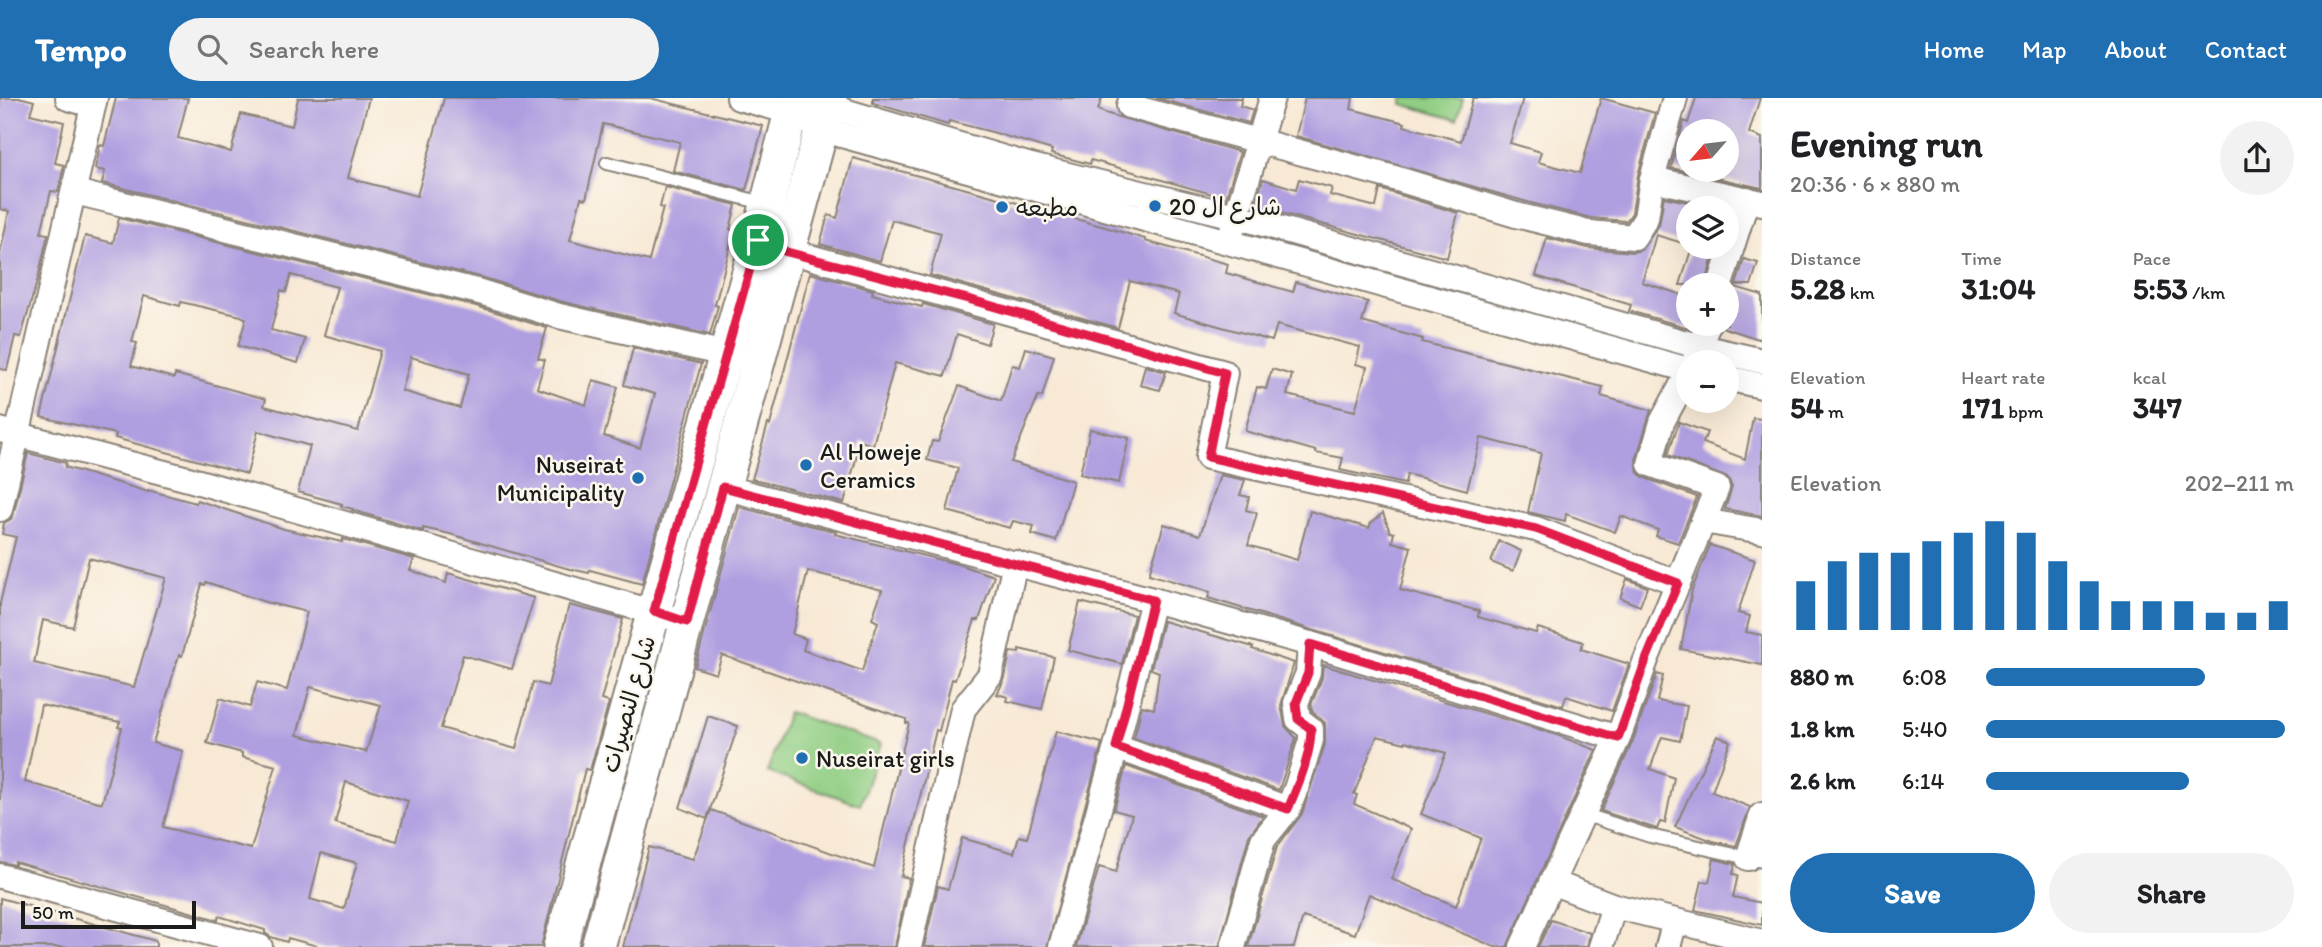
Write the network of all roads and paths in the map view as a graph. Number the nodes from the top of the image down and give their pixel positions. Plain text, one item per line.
1 (68, 98) edge
2 (739, 98) edge
3 (1132, 98) edge
4 (1272, 98) edge
5 (1675, 98) edge
6 (94, 102) edge
7 (813, 109) edge
8 (1259, 142) junction
9 (607, 163) dead end
10 (1652, 179) junction
11 (75, 192) junction
12 (1754, 201) edge
13 (767, 204) junction
14 (1236, 216) junction
15 (1230, 241) junction
16 (772, 246) junction
17 (1725, 273) edge
18 (1701, 344) edge
19 (726, 352) junction
20 (1762, 361) edge
21 (757, 363) junction
22 (1676, 367) edge
23 (1739, 381) edge
24 (1762, 386) edge
25 (1676, 396) edge
26 (9, 432) edge
27 (723, 487) junction
28 (0, 509) edge
29 (1703, 521) junction
30 (1762, 531) edge
31 (1015, 563) junction
32 (1678, 583) junction
33 (1153, 600) junction
34 (654, 611) junction
35 (687, 622) junction
36 (1310, 644) junction
37 (1618, 738) junction
38 (1116, 747) junction
39 (1288, 809) junction
40 (1583, 814) junction
41 (1762, 815) edge
42 (1755, 860) edge
43 (0, 876) edge
44 (1551, 883) junction
45 (1614, 906) junction
46 (1675, 921) junction
47 (1762, 942) edge
48 (261, 947) edge
49 (560, 947) edge
50 (598, 947) edge
51 (909, 947) edge
52 (1061, 947) edge
53 (1233, 947) edge
54 (1522, 947) edge
55 (1601, 947) edge
56 (1668, 947) edge

1 - 6 street
2 - 7 street
3 - 8 street
4 - 8 street
5 - 10 street
6 - 11 street
7 - 13 main road, شارع النصيرات
7 - 14 street
7 - 15 street
7 - 16 main road, شارع النصيرات
8 - 10 street
8 - 14 street
9 - 13 lane
10 - 12 street
11 - 19 street
11 - 26 street
12 - 17 street
13 - 16 main road, شارع النصيرات
14 - 15 street
14 - 18 street
15 - 22 street
16 - 19 main road, شارع النصيرات
16 - 21 main road, شارع النصيرات
16 - 32 street
18 - 20 street
19 - 21 street
19 - 34 main road, شارع النصيرات
21 - 27 main road, شارع النصيرات
23 - 24 street
25 - 29 street
26 - 28 street
26 - 34 street
27 - 31 street
27 - 35 main road, شارع النصيرات
29 - 30 street
29 - 32 street
31 - 33 street
31 - 51 street
32 - 37 street
33 - 36 street
33 - 38 street
34 - 35 street
34 - 49 main road, شارع النصيرات
35 - 50 main road, شارع النصيرات
36 - 37 street
36 - 39 street
37 - 40 street
38 - 39 street
38 - 52 street
39 - 53 street
40 - 42 lane
40 - 44 street
41 - 42 street
43 - 48 street
44 - 45 street
44 - 54 street
45 - 46 street
45 - 55 street
46 - 47 street
46 - 56 street

